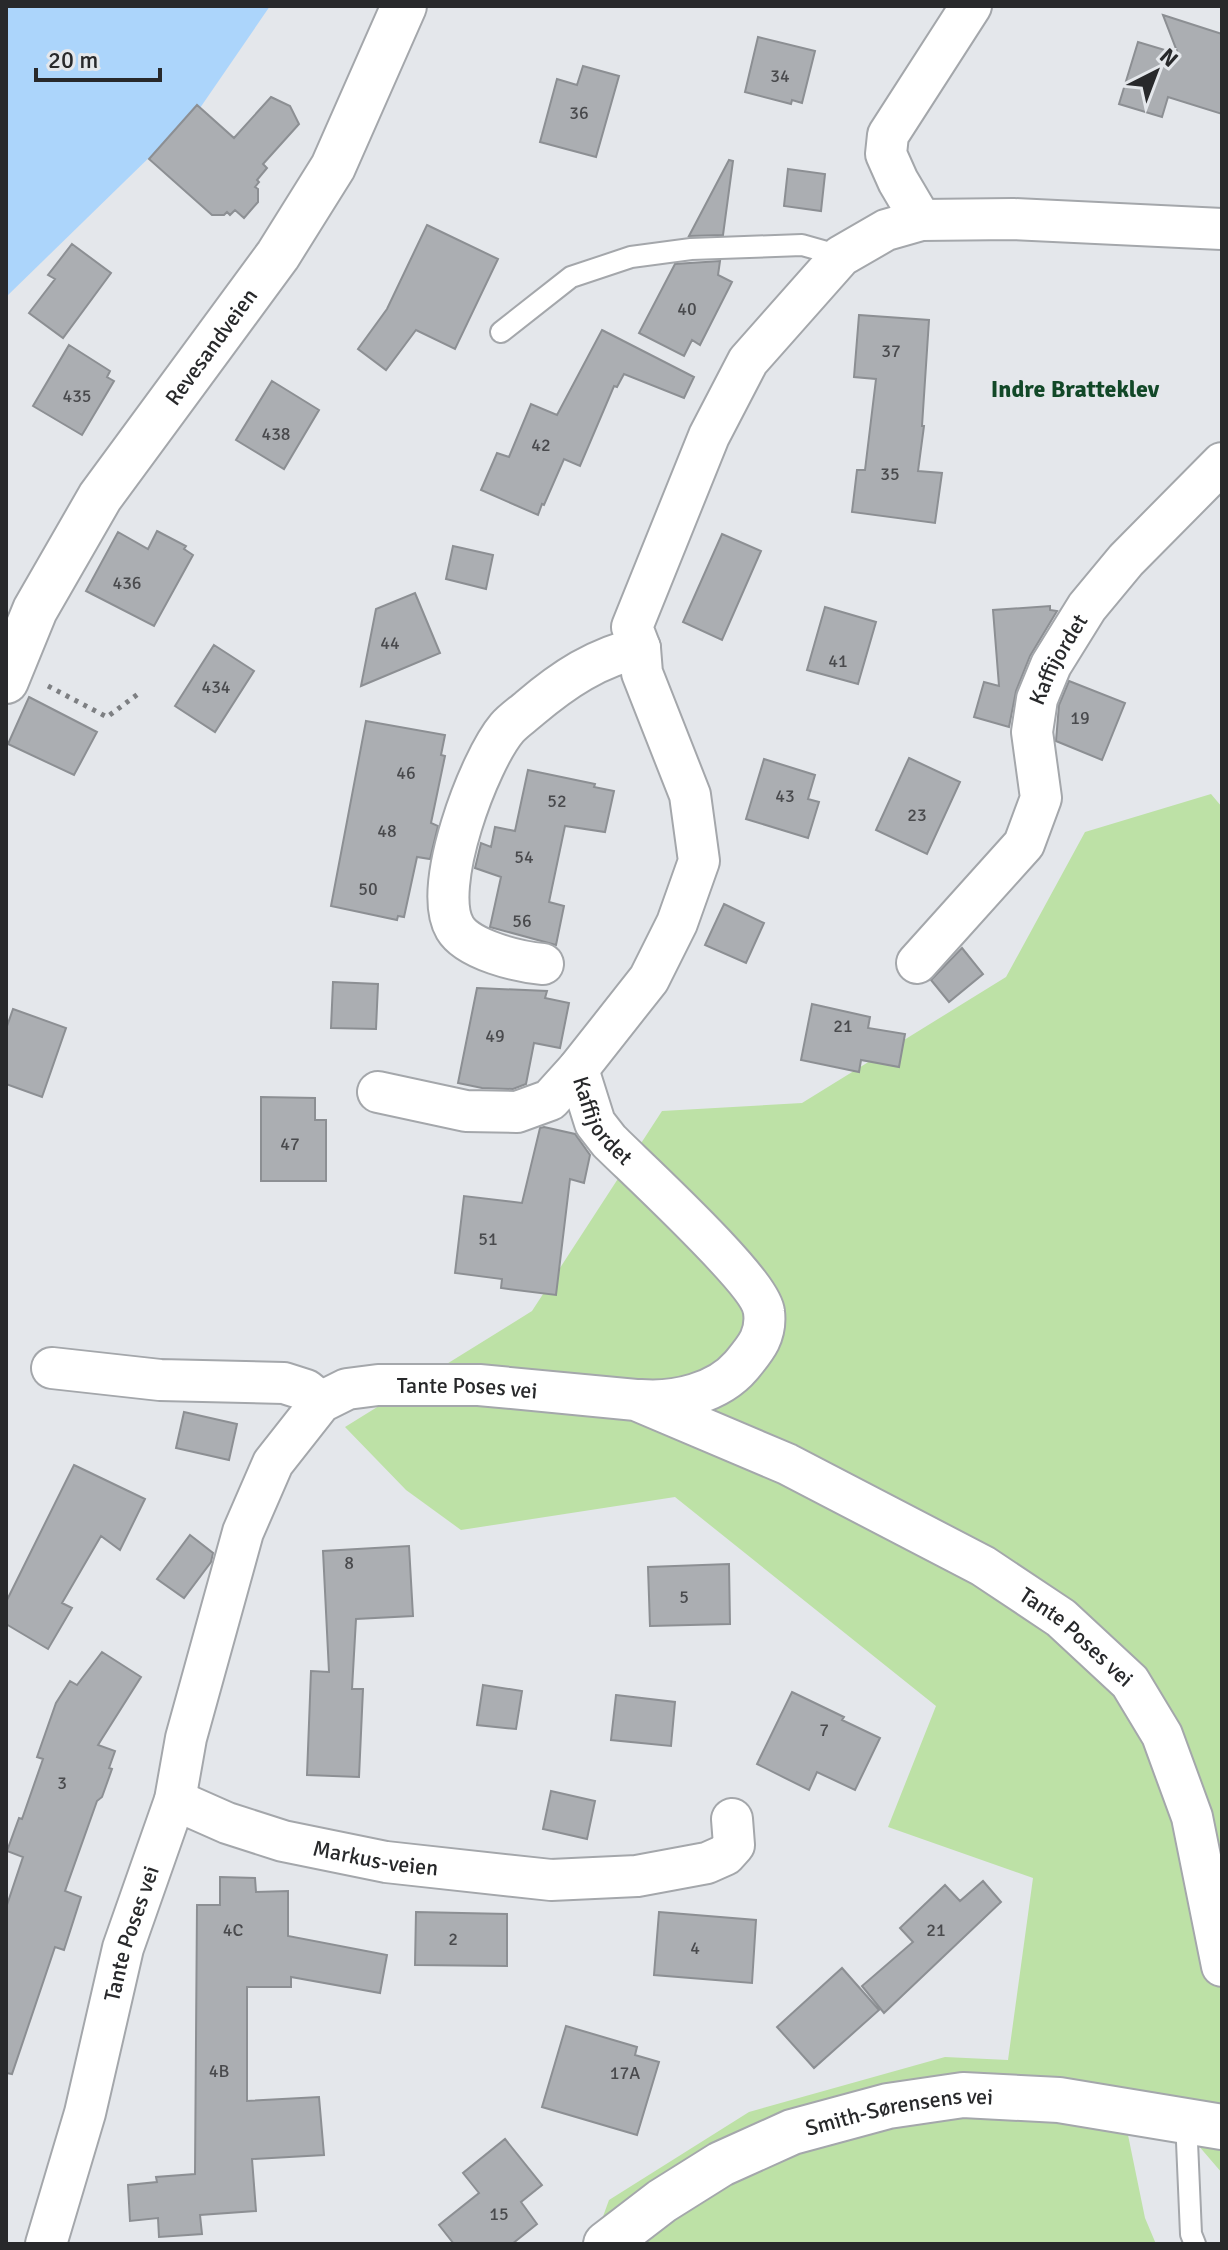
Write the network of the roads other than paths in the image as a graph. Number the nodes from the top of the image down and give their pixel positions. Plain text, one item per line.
1 (404, 6) edge
2 (971, 6) edge
3 (921, 220) junction
4 (1222, 229) edge
5 (841, 256) junction
6 (501, 332) dead end
7 (1222, 463) edge
8 (640, 648) junction
9 (9, 674) edge
10 (917, 963) dead end
11 (543, 964) dead end
12 (578, 1069) junction
13 (378, 1092) dead end
14 (52, 1368) dead end
15 (636, 1400) junction
16 (321, 1402) junction
17 (175, 1800) junction
18 (732, 1819) dead end
19 (1222, 1966) edge
20 (1204, 2123) edge
21 (46, 2244) edge
22 (606, 2244) edge
23 (1195, 2244) edge

1 - 9 main road, Revesandveien
2 - 3 street
3 - 4 street, Kaffijordet
3 - 5 street, Kaffijordet
5 - 6 lane
5 - 8 street, Kaffijordet
7 - 10 street, Kaffijordet
8 - 11 street
8 - 12 street, Kaffijordet
12 - 13 street
12 - 15 street, Kaffijordet
14 - 16 street
15 - 16 street, Tante Poses vei
15 - 19 street, Tante Poses vei
16 - 17 street, Tante Poses vei
17 - 18 street, Markus-veien
17 - 21 street, Tante Poses vei
20 - 22 main road, Smith-Sørensens vei
20 - 23 lane

